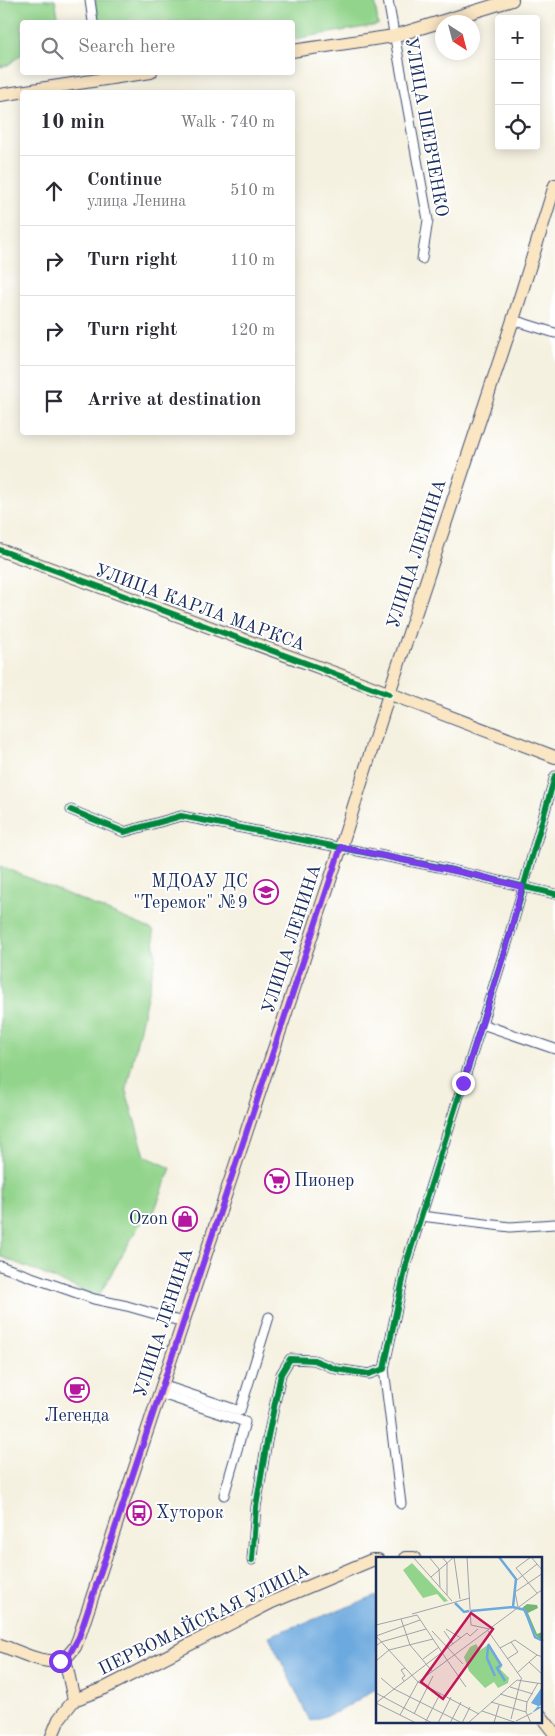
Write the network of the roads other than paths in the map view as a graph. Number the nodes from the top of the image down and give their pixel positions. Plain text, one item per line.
1 (90, 0) edge
2 (388, 0) edge
3 (512, 0) edge
4 (93, 20) edge
5 (394, 36) junction
6 (295, 51) edge
7 (114, 75) edge
8 (101, 76) edge
9 (27, 90) edge
10 (20, 91) edge
11 (0, 95) edge
12 (555, 185) edge
13 (422, 259) dead end
14 (513, 320) junction
15 (555, 332) edge
16 (0, 550) edge
17 (389, 694) junction
18 (555, 757) edge
19 (555, 776) edge
20 (72, 810) dead end
21 (341, 847) junction
22 (522, 887) junction
23 (555, 894) edge
24 (482, 1024) junction
25 (555, 1049) edge
26 (421, 1216) junction
27 (555, 1224) edge
28 (0, 1266) edge
29 (269, 1317) dead end
30 (183, 1322) junction
31 (384, 1368) junction
32 (161, 1389) junction
33 (224, 1495) dead end
34 (401, 1504) dead end
35 (252, 1560) dead end
36 (376, 1560) edge
37 (0, 1645) edge
38 (65, 1659) junction
39 (74, 1700) junction
40 (542, 1717) edge
41 (555, 1734) edge
42 (52, 1736) edge

1 - 4 street
2 - 5 street, УЛИЦА ШЕВЧЕНКО
3 - 5 main road
5 - 6 main road
5 - 13 street, УЛИЦА ШЕВЧЕНКО
7 - 8 main road
8 - 9 main road
10 - 11 main road
12 - 14 main road, УЛИЦА ЛЕНИНА
14 - 15 street
14 - 17 main road, УЛИЦА ЛЕНИНА
16 - 17 main road, УЛИЦА КАРЛА МАРКСА
17 - 18 main road, УЛИЦА КАРЛА МАРКСА
17 - 21 main road, УЛИЦА ЛЕНИНА
19 - 22 street
20 - 21 street
21 - 22 street
21 - 30 main road, УЛИЦА ЛЕНИНА
22 - 23 street
22 - 24 street
24 - 25 street
24 - 26 street
26 - 27 street
26 - 31 street
28 - 30 street
29 - 32 street
30 - 32 main road, УЛИЦА ЛЕНИНА
31 - 34 street
31 - 35 street
32 - 33 street
32 - 38 main road, УЛИЦА ЛЕНИНА
36 - 39 main road, ПЕРВОМАЙСКАЯ УЛИЦА
37 - 38 main road
38 - 39 main road
39 - 42 main road
40 - 41 main road

